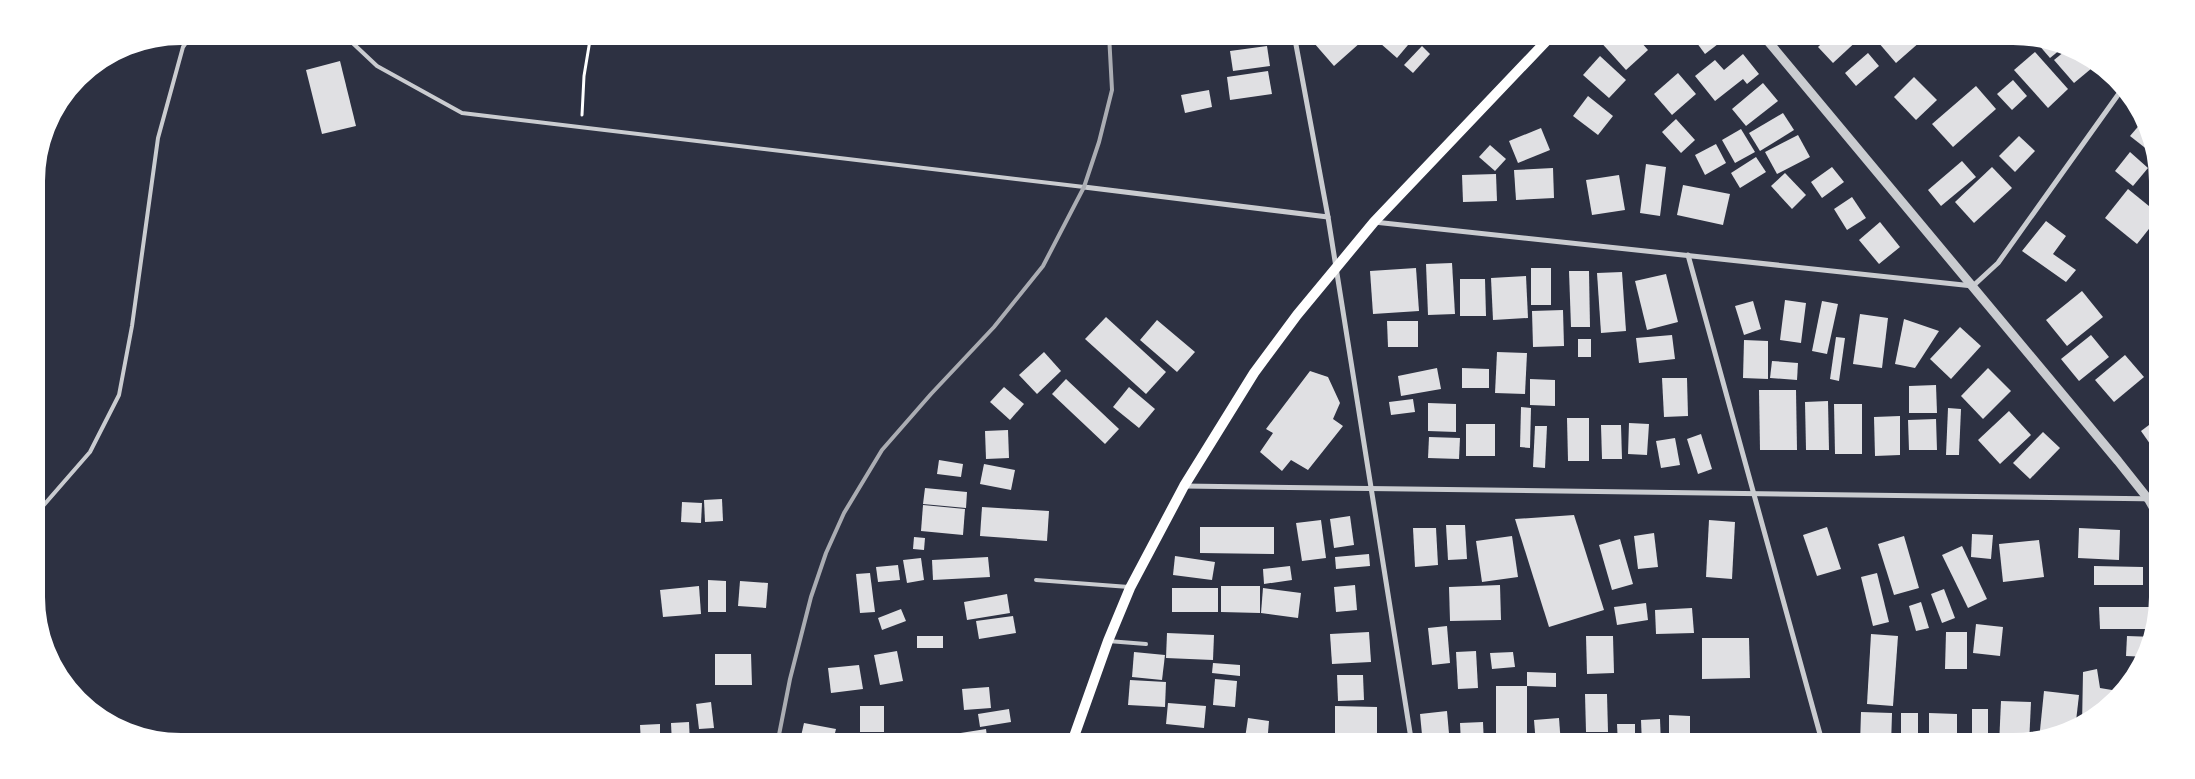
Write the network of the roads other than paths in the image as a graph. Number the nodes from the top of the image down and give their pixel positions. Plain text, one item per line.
1 (187, 42) edge
2 (352, 42) edge
3 (1295, 42) edge
4 (1545, 42) edge
5 (1769, 42) edge
6 (2120, 92) edge
7 (1084, 187) joint
8 (1328, 217) junction
9 (1374, 222) junction
10 (1688, 255) junction
11 (1336, 267) junction
12 (1973, 286) junction
13 (1184, 486) junction
14 (1371, 489) junction
15 (1753, 494) junction
16 (2149, 500) junction
17 (2152, 500) edge
18 (2152, 505) edge
19 (42, 507) edge
20 (1036, 580) dead end
21 (1130, 588) junction
22 (1108, 641) junction
23 (1146, 644) dead end
24 (1074, 736) edge
25 (1411, 736) edge
26 (1820, 736) edge

1 - 19 lane
2 - 7 lane
3 - 8 street
4 - 9 main road
5 - 12 street
6 - 12 street
7 - 8 street
8 - 11 street
9 - 10 street
9 - 11 main road
10 - 12 street
10 - 15 street
11 - 13 main road
11 - 14 street
12 - 16 street
13 - 14 street
13 - 21 main road
14 - 15 street
14 - 25 street
15 - 16 street
15 - 26 street
16 - 17 street
16 - 18 street
20 - 21 lane
21 - 22 main road
22 - 23 lane
22 - 24 main road

